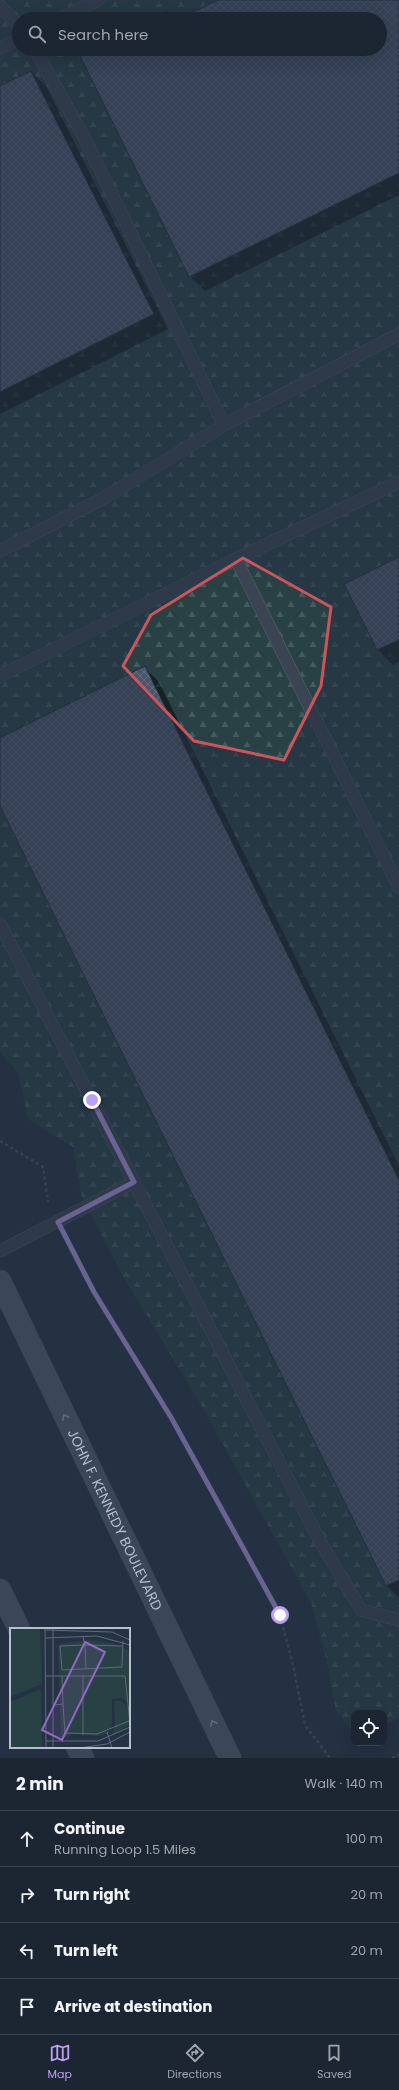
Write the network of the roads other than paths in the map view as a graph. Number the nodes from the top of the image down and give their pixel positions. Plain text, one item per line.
1 (98, 0) edge
2 (0, 6) edge
3 (73, 12) edge
4 (12, 19) edge
5 (12, 42) edge
6 (0, 48) edge
7 (39, 56) edge
8 (399, 334) edge
9 (224, 425) junction
10 (399, 482) edge
11 (0, 551) edge
12 (236, 559) junction
13 (0, 676) edge
14 (399, 887) edge
15 (0, 924) edge
16 (134, 1182) junction
17 (0, 1251) edge
18 (0, 1281) edge
19 (0, 1590) edge
20 (399, 1620) edge
21 (19, 1628) edge
22 (78, 1748) edge
23 (83, 1758) edge
24 (230, 1758) edge

1 - 3 lane
2 - 4 lane
5 - 6 lane
7 - 9 lane
8 - 9 lane
9 - 11 lane
10 - 12 lane
12 - 13 lane
12 - 14 lane
15 - 16 lane
16 - 17 lane
16 - 20 lane
24 -> 18 main road, JOHN F. KENNEDY BOULEVARD
19 - 21 main road
22 - 23 main road

